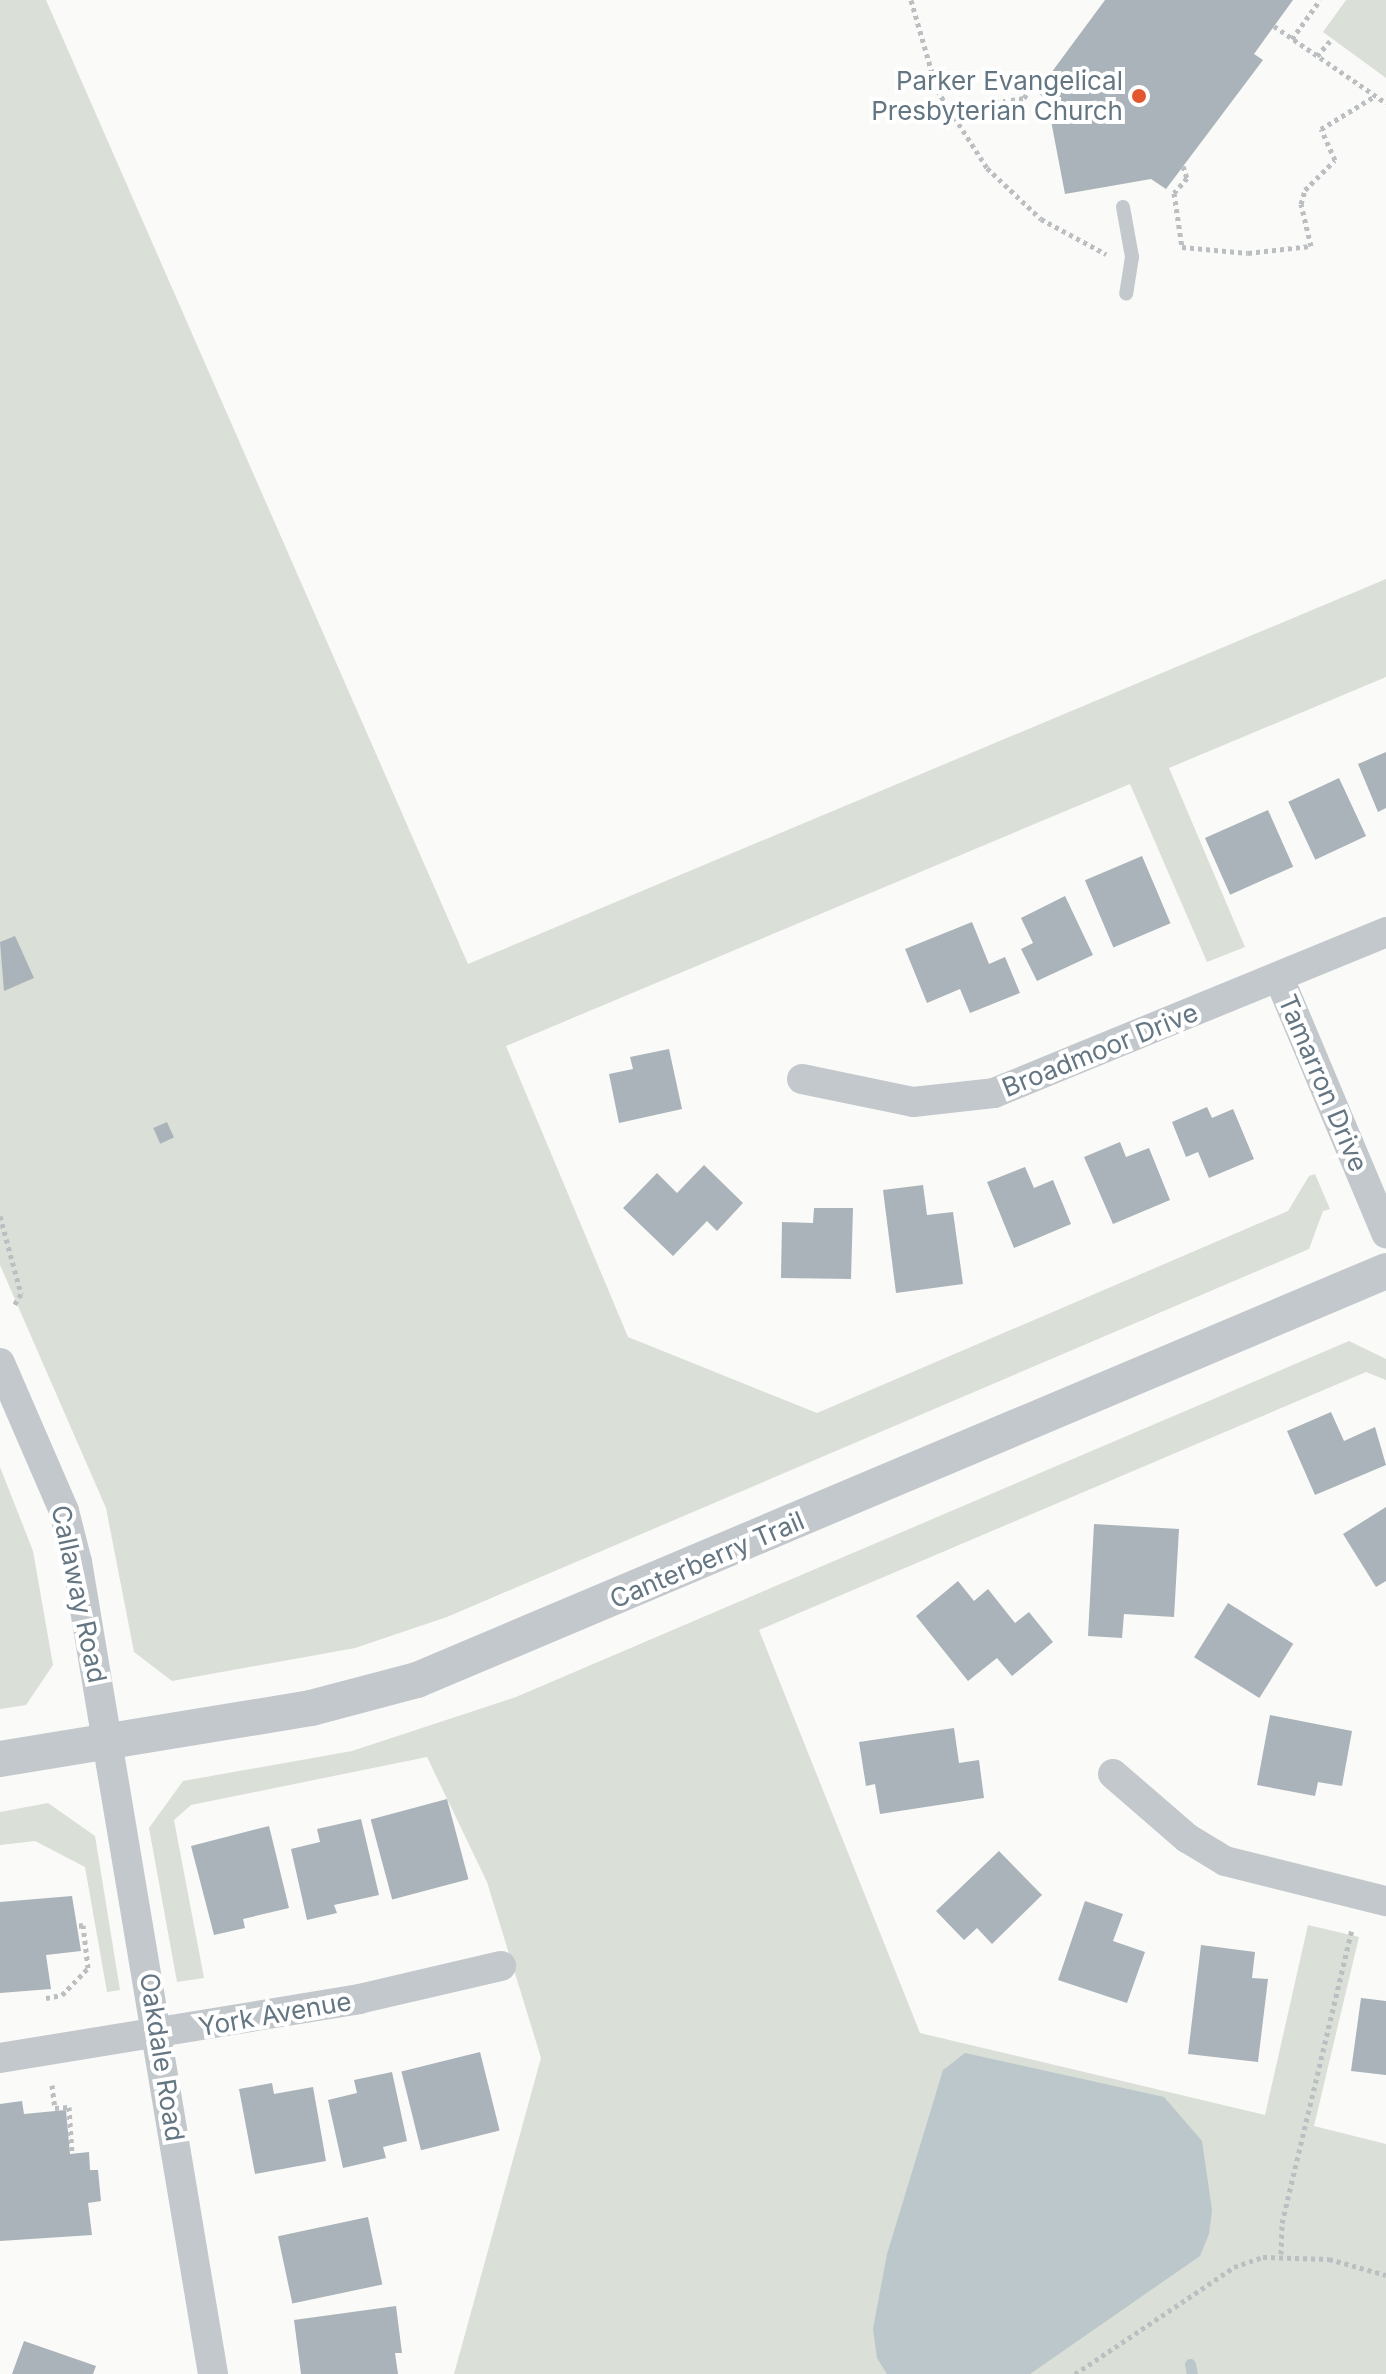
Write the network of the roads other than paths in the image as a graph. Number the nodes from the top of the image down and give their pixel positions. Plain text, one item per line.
1 (1123, 207) dead end
2 (1126, 294) dead end
3 (1386, 932) edge
4 (1279, 978) junction
5 (802, 1079) dead end
6 (1386, 1233) edge
7 (1386, 1271) edge
8 (0, 1363) edge
9 (109, 1740) junction
10 (0, 1759) edge
11 (1113, 1774) dead end
12 (1386, 1901) edge
13 (501, 1966) dead end
14 (158, 2034) junction
15 (0, 2058) edge
16 (213, 2374) edge

1 - 2 lane
3 - 4 street, Broadmoor Drive
4 - 5 street, Broadmoor Drive
4 - 6 street, Tamarron Drive
7 - 9 street, Canterberry Trail
8 - 9 street, Callaway Road
9 - 10 street, Canterberry Trail
9 - 14 street, Oakdale Road
11 - 12 street
13 - 14 street, York Avenue
14 - 15 street, York Avenue
14 - 16 street, Oakdale Road

